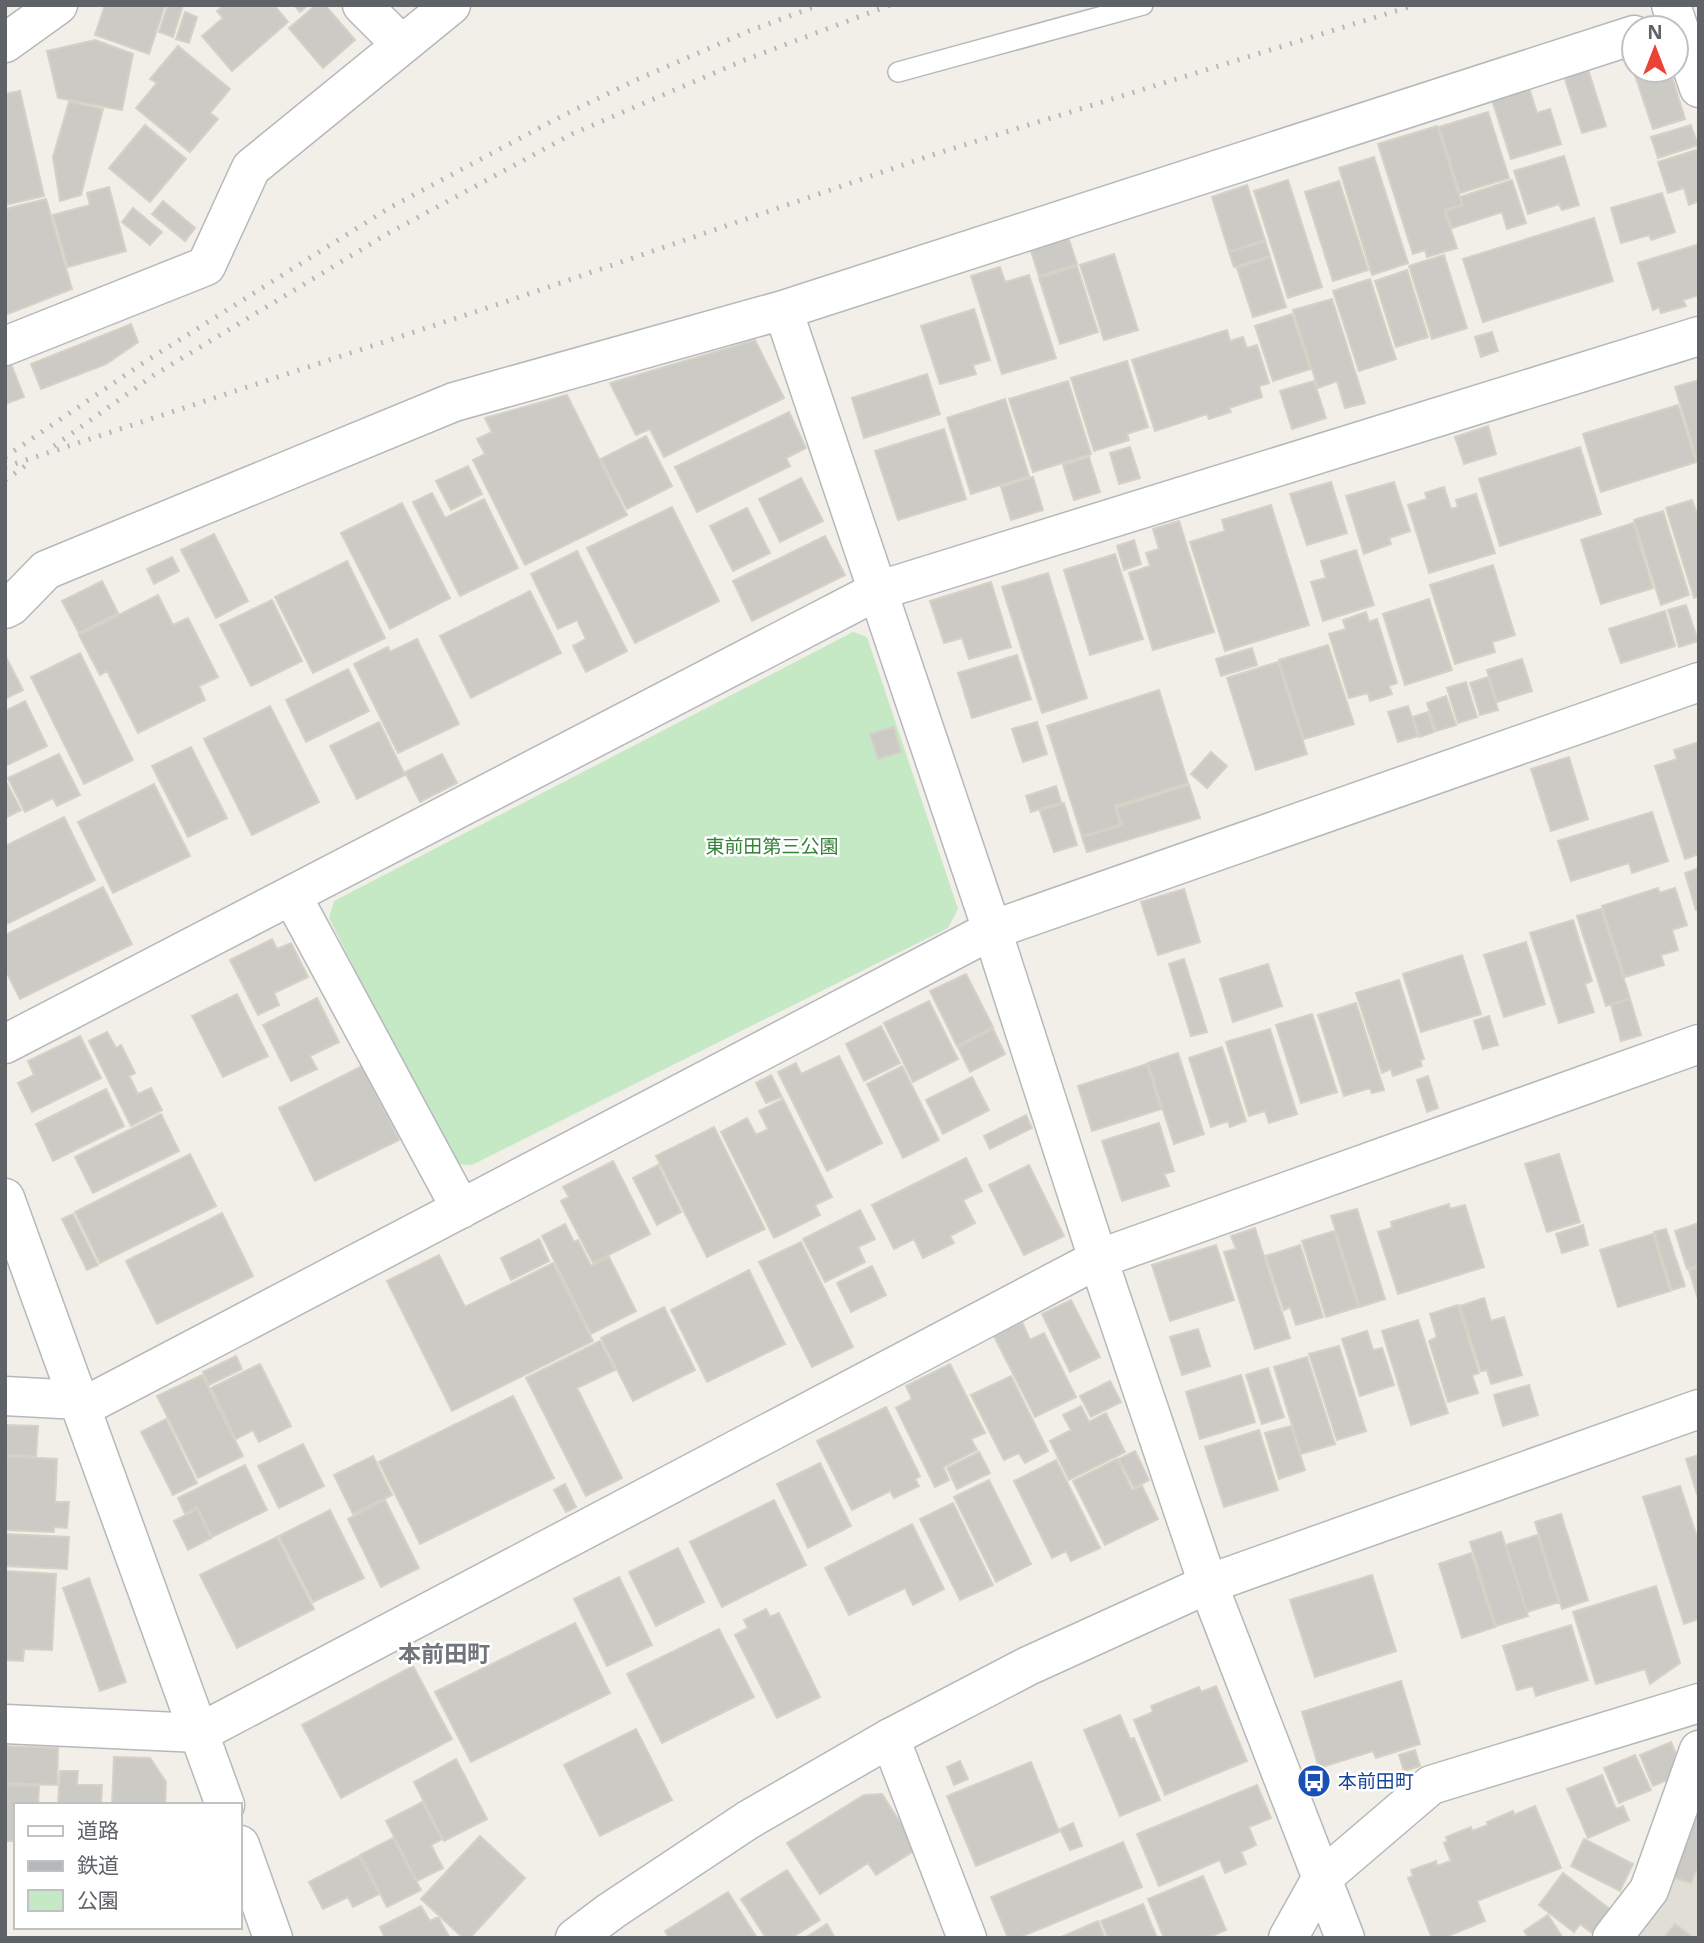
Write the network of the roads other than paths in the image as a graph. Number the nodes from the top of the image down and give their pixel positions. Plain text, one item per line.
1 (58, 5) edge
2 (362, 5) edge
3 (451, 5) edge
4 (1143, 5) edge
5 (1620, 40) edge
6 (5, 43) edge
7 (402, 45) junction
8 (1690, 62) edge
9 (898, 72) dead end
10 (1699, 89) edge
11 (783, 310) junction
12 (1699, 336) edge
13 (5, 346) edge
14 (877, 592) junction
15 (5, 609) edge
16 (1699, 682) edge
17 (292, 896) junction
18 (992, 930) junction
19 (5, 1044) edge
20 (1699, 1044) edge
21 (5, 1198) edge
22 (461, 1209) junction
23 (1098, 1259) junction
24 (5, 1396) edge
25 (80, 1404) junction
26 (1699, 1409) edge
27 (1208, 1584) junction
28 (1699, 1703) edge
29 (5, 1724) edge
30 (199, 1733) junction
31 (890, 1738) junction
32 (1699, 1750) edge
33 (224, 1803) edge
34 (242, 1852) edge
35 (1321, 1879) junction
36 (266, 1935) edge
37 (575, 1938) edge
38 (967, 1938) edge
39 (1288, 1938) edge
40 (1345, 1938) edge
41 (1612, 1938) edge

1 - 6 street
2 - 7 street
3 - 7 street
4 - 9 lane
5 - 11 street
7 - 13 street
8 - 10 street
11 - 14 street
11 - 15 street
12 - 14 street
14 - 17 street
14 - 18 street
16 - 18 street
17 - 19 street
17 - 22 street
18 - 22 street
18 - 23 street
20 - 23 street
21 - 25 street
22 - 25 street
23 - 27 street
23 - 30 street
24 - 25 street
25 - 30 street
26 - 27 street
27 - 31 street
27 - 35 street
28 - 35 street
29 - 30 street
30 - 33 street
31 - 37 street
31 - 38 street
32 - 41 street
34 - 36 street
35 - 39 street
35 - 40 street

